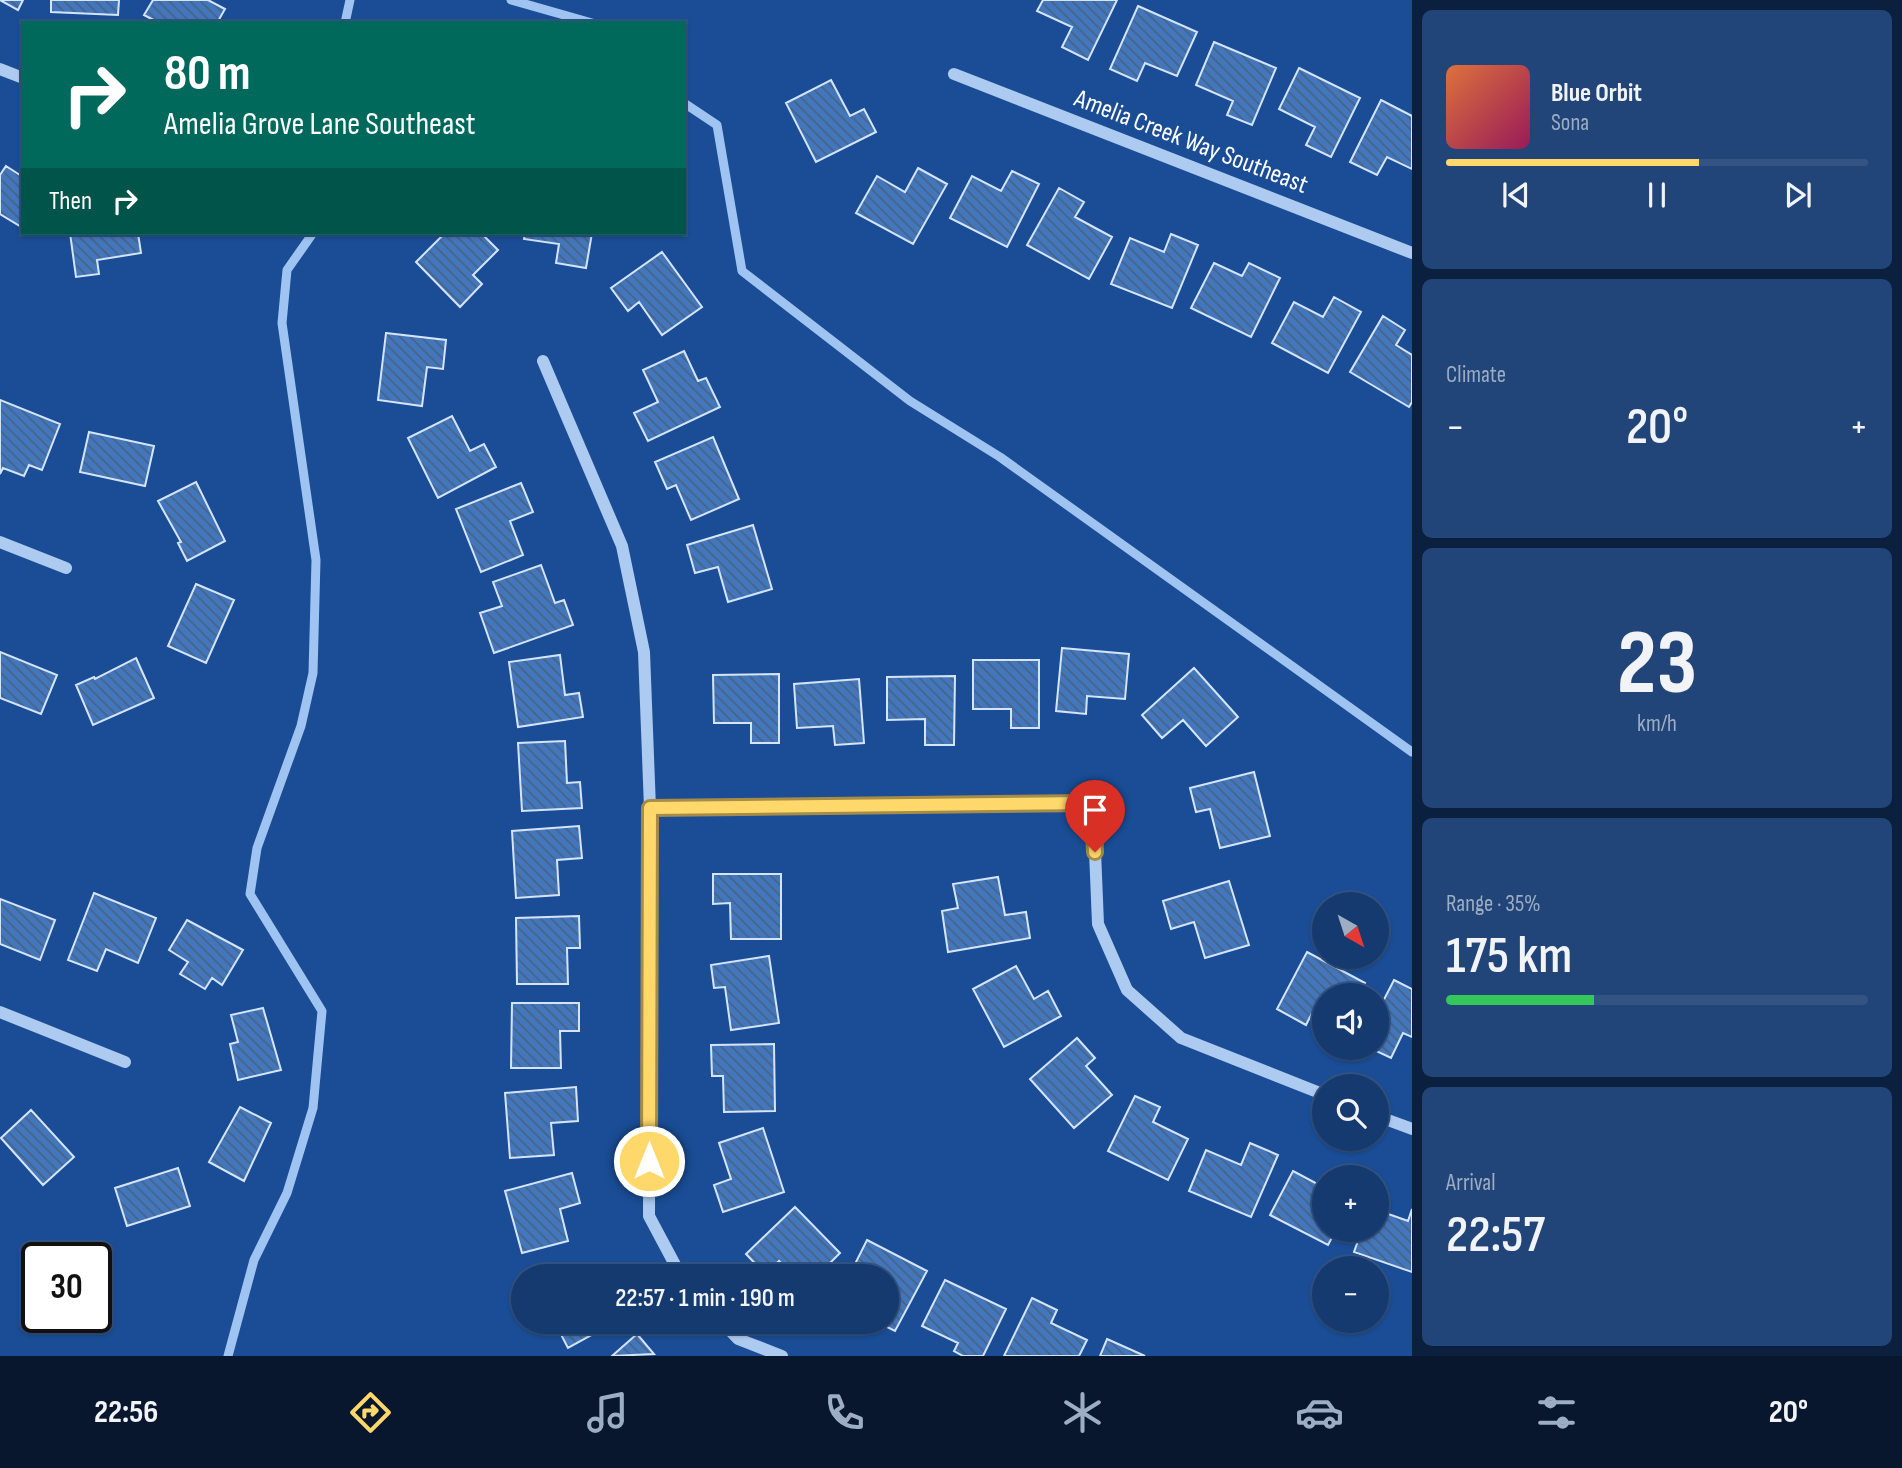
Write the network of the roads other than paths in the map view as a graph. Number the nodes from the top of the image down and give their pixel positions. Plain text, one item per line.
1 (0, 69) edge
2 (954, 74) dead end
3 (21, 77) edge
4 (1412, 253) edge
5 (543, 360) dead end
6 (0, 542) edge
7 (66, 568) dead end
8 (650, 808) junction
9 (0, 1012) edge
10 (125, 1062) dead end
11 (1312, 1090) edge
12 (1389, 1120) edge
13 (1412, 1129) edge
14 (675, 1264) edge
15 (733, 1334) edge
16 (782, 1356) edge

1 - 3 street
2 - 4 street, Amelia Creek Way Southeast
5 - 8 street
6 - 7 street
8 - 11 street
8 - 14 street
9 - 10 street
12 - 13 street
15 - 16 street

